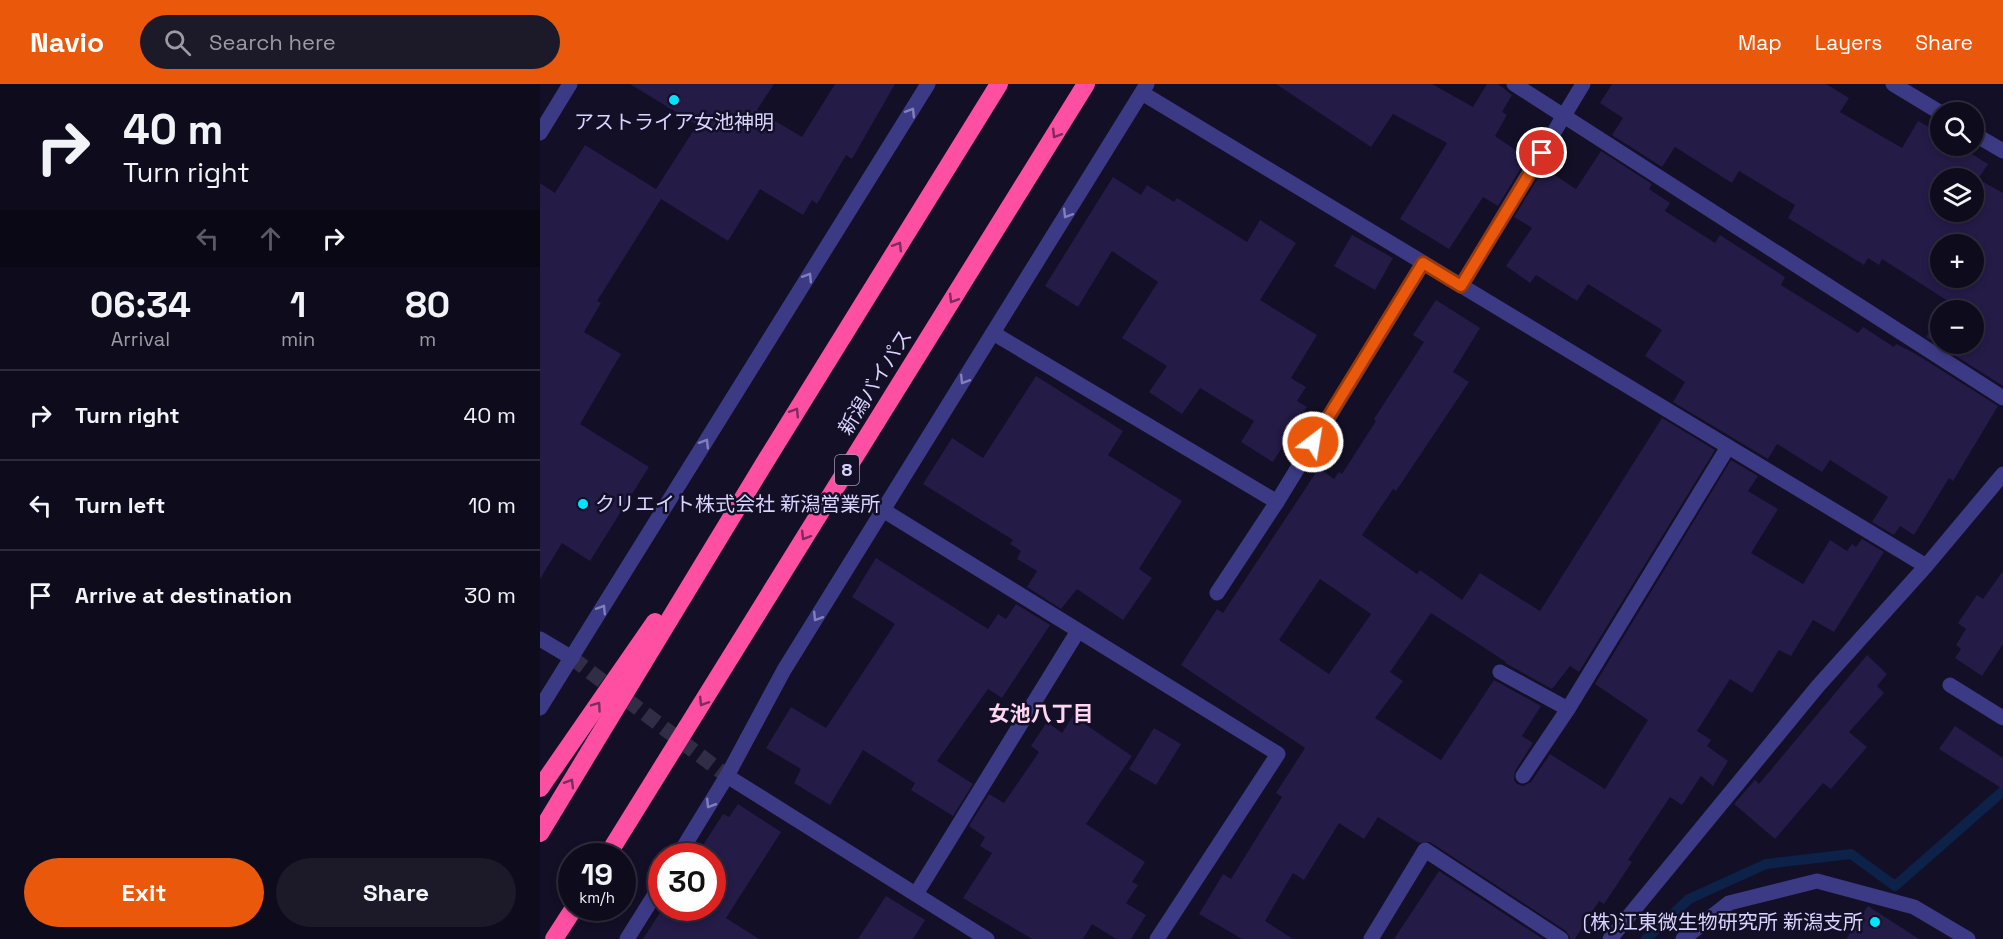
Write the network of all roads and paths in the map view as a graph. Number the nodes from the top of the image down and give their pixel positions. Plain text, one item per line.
1 (570, 84) edge
2 (928, 84) edge
3 (999, 84) edge
4 (1086, 84) edge
5 (1514, 84) edge
6 (1583, 84) edge
7 (1893, 84) edge
8 (1144, 88) edge
9 (1930, 106) edge
10 (1564, 115) junction
11 (540, 133) edge
12 (1984, 140) edge
13 (2003, 151) edge
14 (1423, 263) junction
15 (1461, 286) junction
16 (993, 333) junction
17 (2003, 398) edge
18 (1728, 447) junction
19 (765, 462) junction
20 (2003, 474) edge
21 (1277, 502) junction
22 (883, 510) junction
23 (1926, 566) junction
24 (1217, 593) dead end
25 (1078, 631) junction
26 (540, 639) edge
27 (572, 658) junction
28 (1500, 672) dead end
29 (1950, 685) dead end
30 (540, 708) edge
31 (1568, 709) junction
32 (2003, 718) edge
33 (727, 776) junction
34 (1523, 777) dead end
35 (540, 789) edge
36 (540, 833) edge
37 (615, 843) edge
38 (686, 843) edge
39 (916, 894) junction
40 (648, 905) edge
41 (566, 921) edge
42 (574, 921) edge
43 (554, 939) edge
44 (565, 939) edge
45 (627, 939) edge
46 (987, 939) edge
47 (1157, 939) edge
48 (1371, 939) edge
49 (1561, 939) edge
50 (1610, 939) edge
51 (1683, 939) edge
52 (1968, 939) edge

1 - 11 street
27 -> 2 street
19 -> 3 highway
4 -> 37 highway, 新潟バイパス / 8
5 - 10 street
6 - 10 street
7 - 9 street
8 - 14 street
8 -> 16 street
10 - 15 street
10 - 17 street
12 - 13 street
14 - 15 street
14 - 21 street
15 - 18 street
16 - 21 street
16 -> 22 street
18 - 23 street
18 - 31 street
35 -> 19 highway
36 -> 19 highway
20 - 23 street
21 - 24 street
22 - 25 street
22 -> 33 street
23 - 50 street
25 - 39 street
25 - 47 street
26 - 27 street
27 - 30 street
28 - 31 street
29 - 32 street
31 - 34 street
33 -> 38 street
33 - 39 street
39 - 46 street
40 - 45 street
41 - 43 highway
42 - 44 highway
48 - 49 street
51 - 52 street

